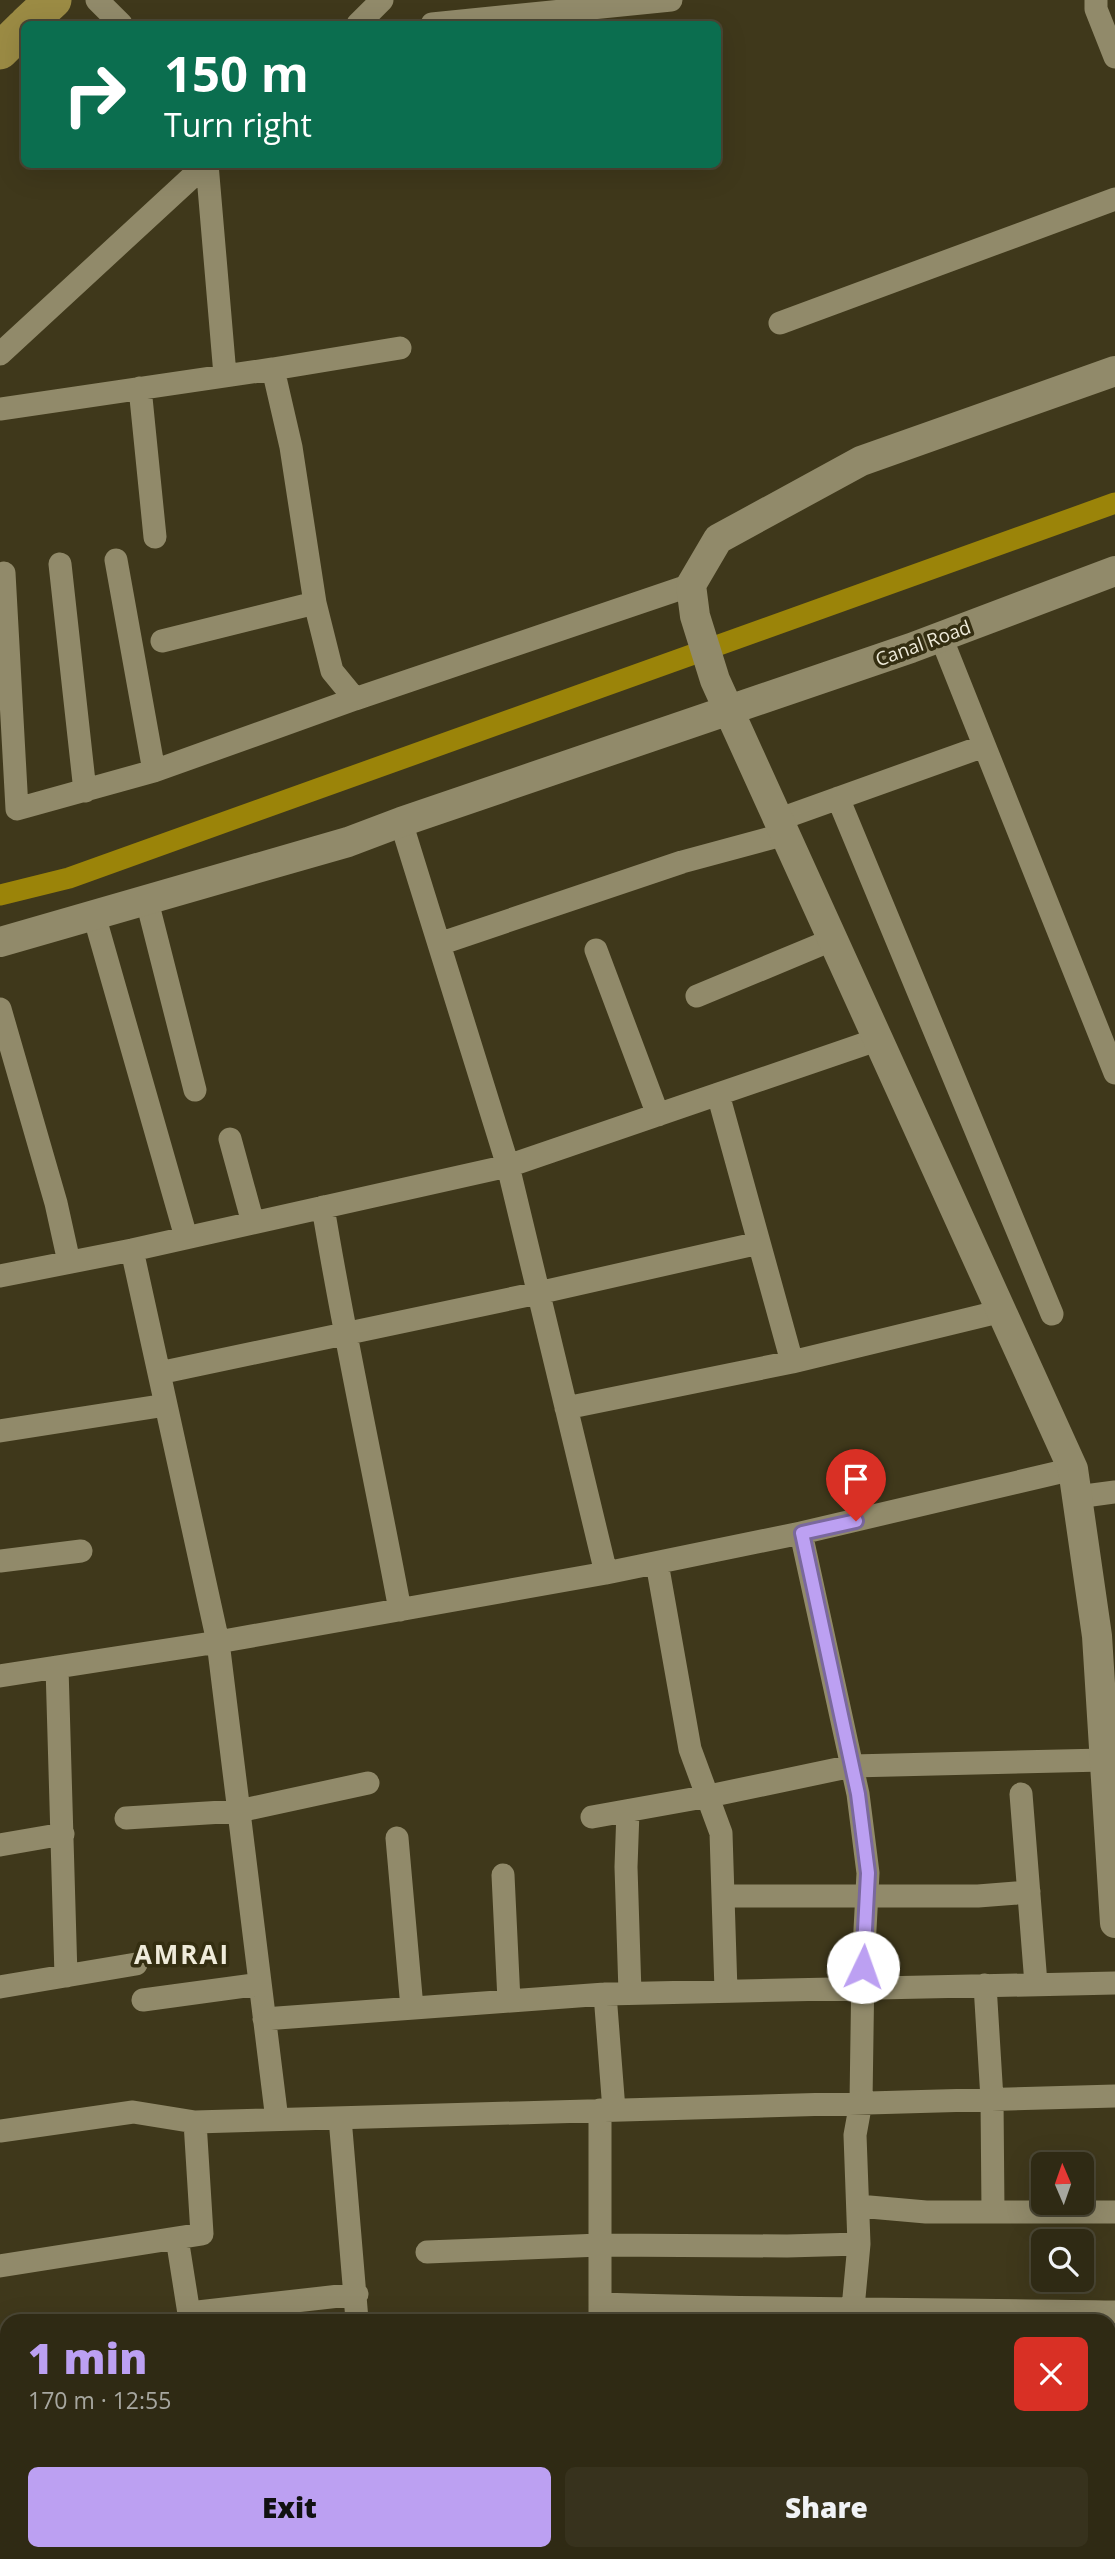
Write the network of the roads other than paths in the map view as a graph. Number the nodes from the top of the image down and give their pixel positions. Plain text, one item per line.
1 (53, 0) edge
2 (97, 0) edge
3 (382, 0) edge
4 (666, 0) edge
5 (1096, 0) edge
6 (31, 21) edge
7 (118, 21) edge
8 (361, 21) edge
9 (461, 21) edge
10 (21, 31) edge
11 (0, 51) edge
12 (1115, 57) edge
13 (202, 168) edge
14 (206, 168) edge
15 (1115, 199) edge
16 (780, 323) dead end
17 (400, 348) dead end
18 (0, 354) edge
19 (273, 369) junction
20 (1115, 371) edge
21 (225, 375) junction
22 (140, 388) junction
23 (0, 410) edge
24 (155, 537) dead end
25 (116, 560) dead end
26 (60, 564) dead end
27 (1115, 571) edge
28 (4, 573) dead end
29 (691, 585) junction
30 (315, 603) junction
31 (941, 637) junction
32 (162, 640) dead end
33 (355, 699) junction
34 (728, 711) junction
35 (984, 746) junction
36 (154, 771) junction
37 (85, 790) junction
38 (838, 798) junction
39 (401, 822) junction
40 (783, 826) junction
41 (147, 901) junction
42 (94, 915) junction
43 (834, 939) junction
44 (0, 942) edge
45 (439, 944) junction
46 (596, 950) dead end
47 (697, 996) dead end
48 (0, 1009) edge
49 (879, 1039) junction
50 (1115, 1073) edge
51 (195, 1090) dead end
52 (718, 1094) junction
53 (658, 1115) junction
54 (230, 1139) dead end
55 (508, 1166) junction
56 (323, 1207) junction
57 (253, 1223) junction
58 (186, 1237) junction
59 (759, 1243) junction
60 (132, 1250) junction
61 (69, 1262) junction
62 (0, 1276) edge
63 (538, 1293) junction
64 (1002, 1311) junction
65 (1052, 1314) dead end
66 (344, 1334) junction
67 (792, 1362) junction
68 (159, 1373) junction
69 (166, 1405) junction
70 (566, 1408) junction
71 (0, 1431) edge
72 (1075, 1483) junction
73 (1115, 1492) edge
74 (802, 1533) junction
75 (81, 1551) dead end
76 (0, 1561) edge
77 (657, 1563) junction
78 (606, 1573) junction
79 (400, 1610) junction
80 (218, 1642) junction
81 (57, 1667) junction
82 (0, 1676) edge
83 (1104, 1760) junction
84 (852, 1766) junction
85 (368, 1783) dead end
86 (1021, 1794) dead end
87 (709, 1796) junction
88 (239, 1811) junction
89 (628, 1811) junction
90 (592, 1817) dead end
91 (126, 1818) dead end
92 (63, 1834) junction
93 (397, 1838) dead end
94 (0, 1845) edge
95 (503, 1875) dead end
96 (1029, 1892) junction
97 (725, 1896) junction
98 (867, 1896) junction
99 (1115, 1923) edge
100 (136, 1964) dead end
101 (66, 1976) junction
102 (1115, 1983) edge
103 (260, 1984) junction
104 (1036, 1984) junction
105 (985, 1985) junction
106 (0, 1987) edge
107 (863, 1987) junction
108 (726, 1991) junction
109 (630, 1993) junction
110 (605, 1994) junction
111 (143, 2000) dead end
112 (509, 2001) junction
113 (412, 2008) junction
114 (264, 2020) junction
115 (1115, 2096) edge
116 (992, 2099) junction
117 (861, 2102) junction
118 (607, 2110) junction
119 (340, 2118) junction
120 (277, 2120) junction
121 (195, 2122) junction
122 (0, 2132) edge
123 (858, 2206) junction
124 (993, 2212) junction
125 (1115, 2212) edge
126 (177, 2238) junction
127 (859, 2244) junction
128 (600, 2245) junction
129 (427, 2252) dead end
130 (0, 2265) edge
131 (357, 2294) junction
132 (600, 2312) edge
133 (1115, 2312) edge
134 (190, 2314) edge
135 (212, 2314) edge
136 (357, 2314) edge
137 (853, 2314) edge

1 - 6 main road
2 - 7 street
3 - 8 street
4 - 9 street
5 - 12 street
10 - 11 main road
13 - 18 street
14 - 21 street
15 - 16 street
17 - 19 street
19 - 21 street
19 - 30 street
20 - 29 street
21 - 22 street
22 - 23 street
22 - 24 street
25 - 36 street
26 - 37 street
27 - 31 street, Canal Road
28 - 37 street
29 - 33 street
29 - 34 street
30 - 32 street
30 - 33 street
31 - 34 street, Canal Road
31 - 35 street
33 - 36 street
34 - 39 street, Canal Road
34 - 40 street
35 - 38 street
35 - 50 street
36 - 37 street
38 - 40 street
38 - 65 street
39 - 41 street, Canal Road
39 - 45 street
40 - 43 street
40 - 45 street
41 - 42 street, Canal Road
41 - 51 street
42 - 44 street, Canal Road
42 - 58 street
43 - 47 street
43 - 49 street
45 - 55 street
46 - 53 street
48 - 61 street
49 - 52 street
49 - 64 street
52 - 53 street
52 - 59 street
53 - 55 street
54 - 57 street
55 - 56 street
55 - 63 street
56 - 57 street
56 - 66 street
57 - 58 street
58 - 60 street
59 - 63 street
59 - 67 street
60 - 61 street
60 - 68 street
61 - 62 street
63 - 66 street
63 - 70 street
64 - 67 street
64 - 72 street
66 - 68 street
66 - 79 street
67 - 70 street
68 - 69 street
69 - 71 street
69 - 80 street
70 - 78 street
72 - 73 street
72 - 74 street
72 - 83 street
74 - 77 street
74 - 84 street
75 - 76 street
77 - 78 street
77 - 87 street
78 - 79 street
79 - 80 street
80 - 81 street
80 - 88 street
81 - 82 street
81 - 92 street
83 - 84 street
83 - 99 street
84 - 87 street
84 - 98 street
85 - 88 street
86 - 96 street
87 - 89 street
87 - 97 street
88 - 91 street
88 - 103 street
89 - 90 street
89 - 109 street
92 - 94 street
92 - 101 street
93 - 113 street
95 - 112 street
96 - 98 street
96 - 104 street
97 - 98 street
97 - 108 street
98 - 107 street
100 - 101 street
101 - 106 street
102 - 104 street
103 - 111 street
103 - 114 street
104 - 105 street
105 - 107 street
105 - 116 street
107 - 108 street
107 - 117 street
108 - 109 street
109 - 110 street
110 - 112 street
110 - 118 street
112 - 113 street
113 - 114 street
114 - 120 street
115 - 116 street
116 - 117 street
116 - 124 street
117 - 118 street
117 - 123 street
118 - 119 street
118 - 128 street
119 - 120 street
119 - 131 street
120 - 121 street
121 - 122 street
121 - 126 street
123 - 124 street
123 - 127 street
124 - 125 street
126 - 130 street
126 - 134 street
127 - 128 street
127 - 137 street
128 - 129 street
128 - 132 street
131 - 135 street
131 - 136 street
132 - 137 street
133 - 137 street

